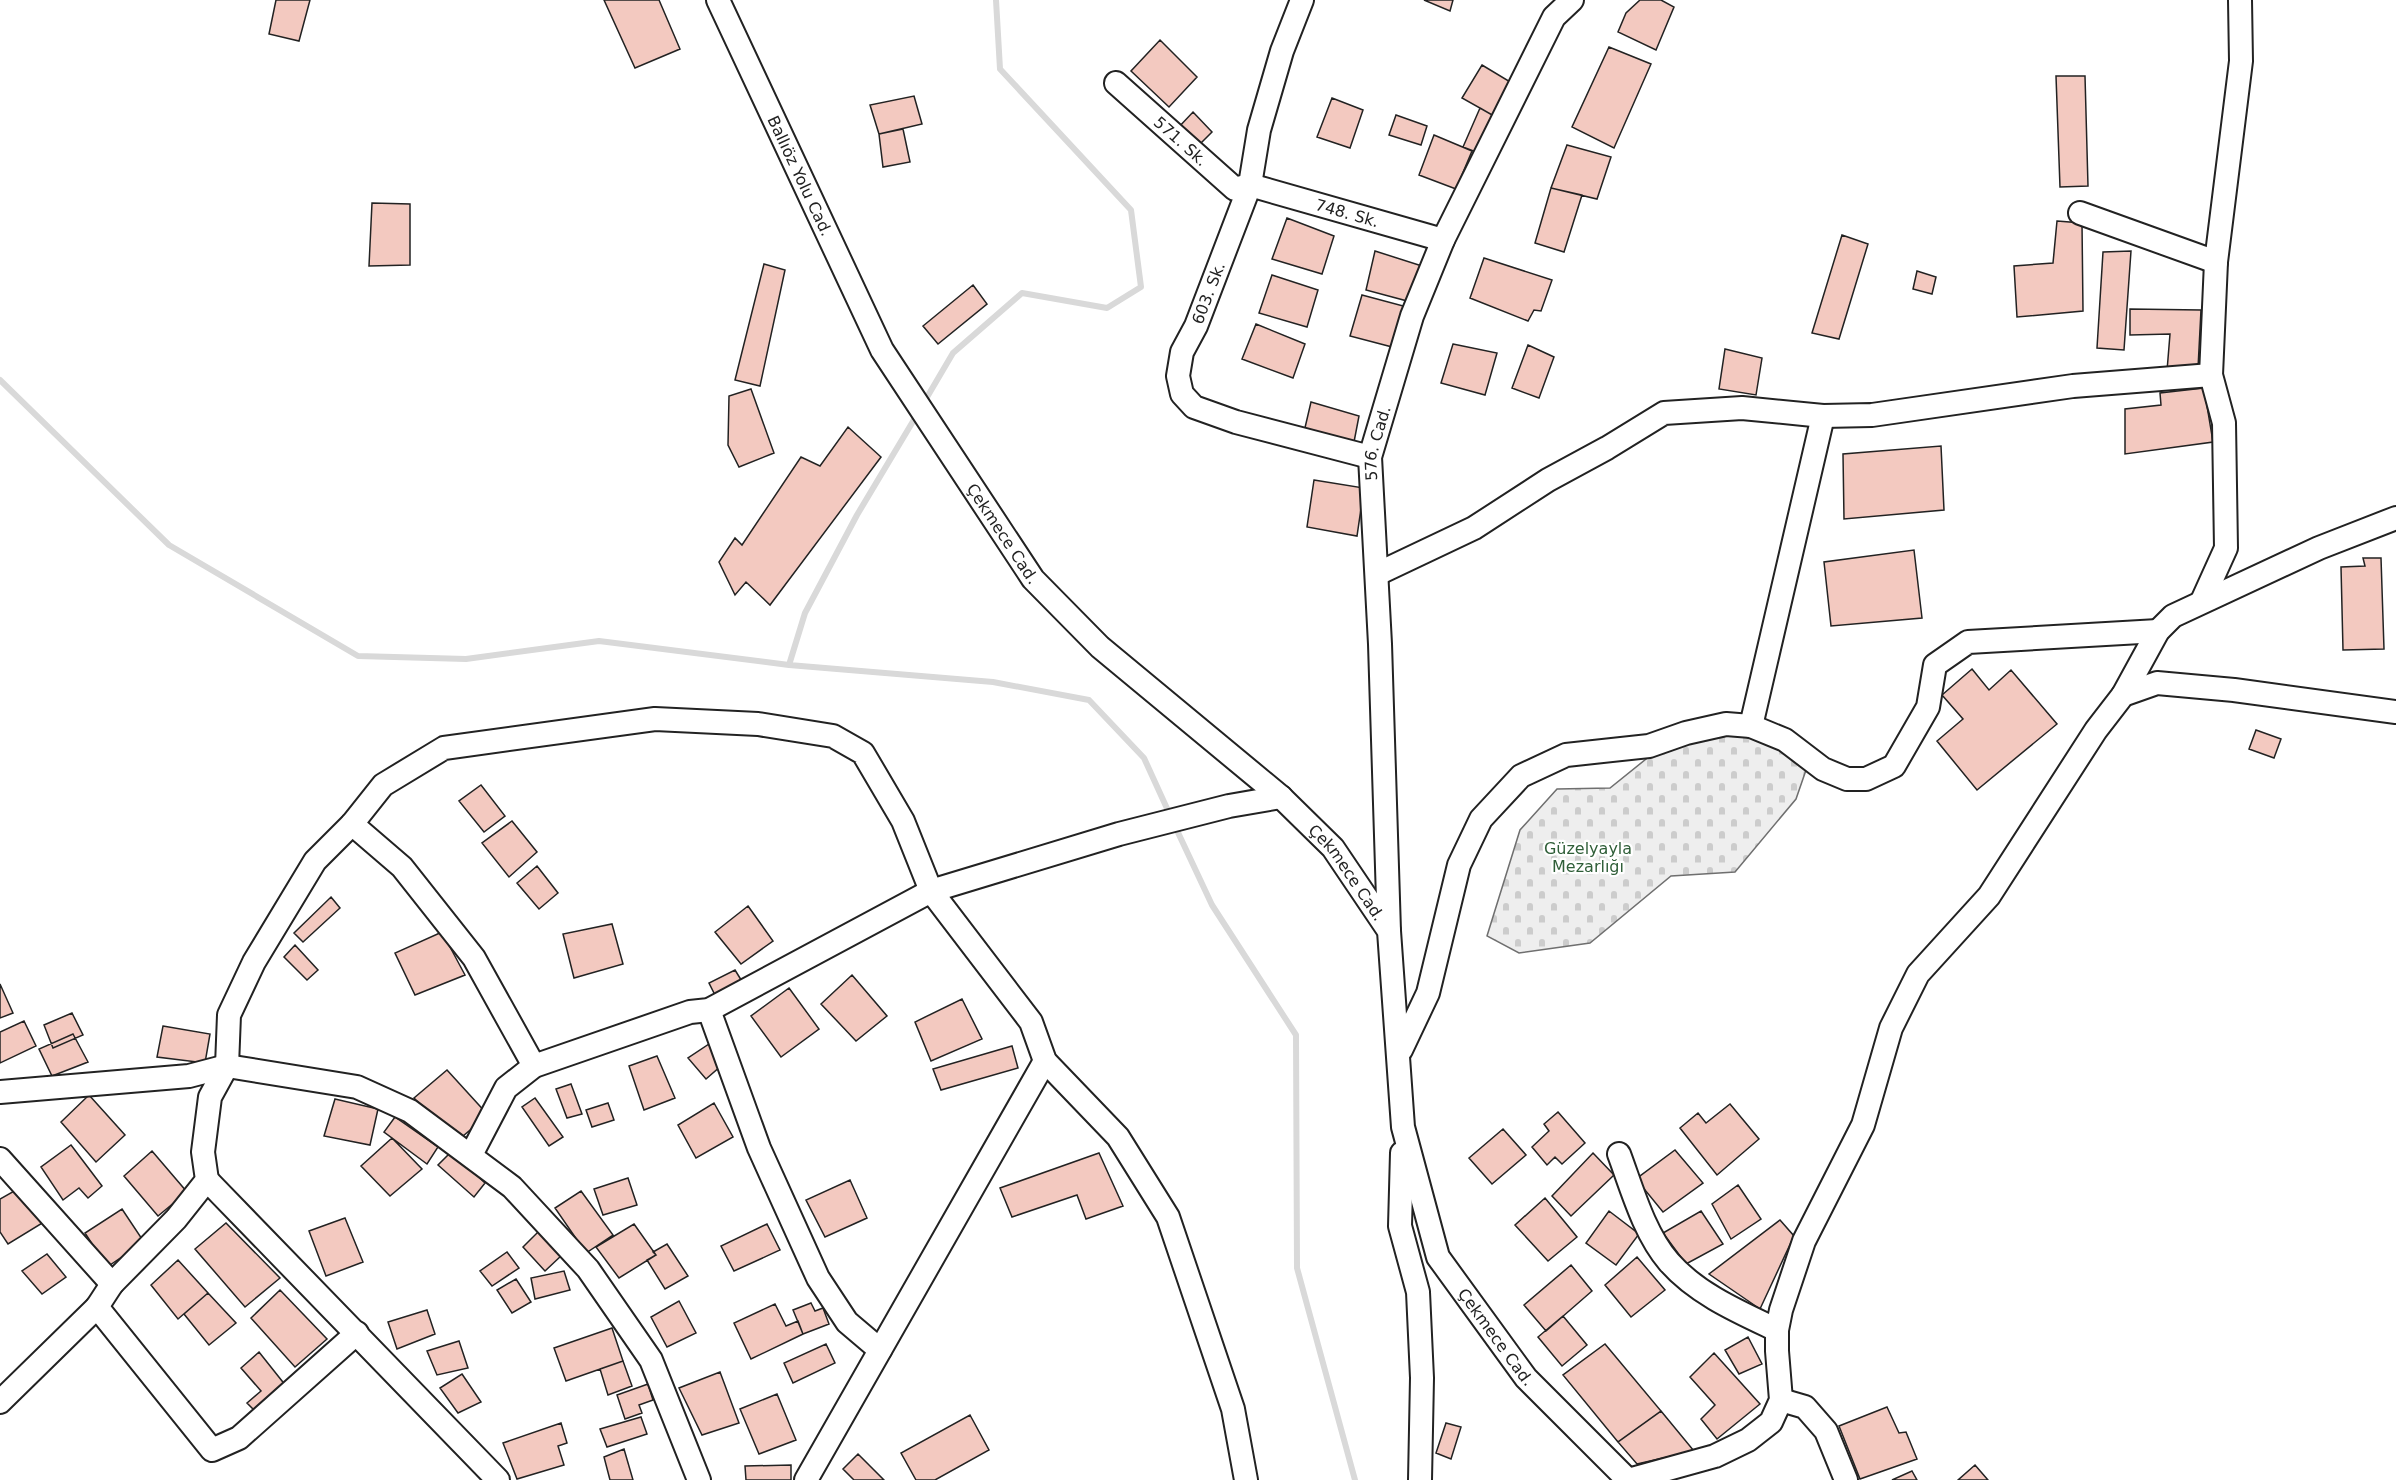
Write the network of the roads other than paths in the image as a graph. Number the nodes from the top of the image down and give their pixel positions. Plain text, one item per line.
1 (718, 0) edge
2 (1302, 0) edge
3 (2240, 0) edge
4 (1562, 3) edge
5 (1116, 83) dead end
6 (1250, 185) junction
7 (2080, 213) dead end
8 (1443, 240) junction
9 (2216, 262) junction
10 (2211, 375) junction
11 (1823, 416) junction
12 (945, 446) joint
13 (1370, 457) junction
14 (2396, 518) edge
15 (1377, 574) junction
16 (2202, 601) junction
17 (2158, 631) junction
18 (2123, 695) junction
19 (2396, 712) edge
20 (1751, 726) junction
21 (1281, 797) junction
22 (352, 824) junction
23 (931, 891) junction
24 (1389, 931) junction
25 (709, 1010) junction
26 (1399, 1054) junction
27 (1045, 1061) junction
28 (227, 1066) junction
29 (534, 1066) junction
30 (0, 1092) edge
31 (1403, 1127) junction
32 (1619, 1154) dead end
33 (471, 1155) junction
34 (0, 1159) edge
35 (207, 1180) junction
36 (112, 1284) junction
37 (97, 1307) junction
38 (1777, 1330) junction
39 (357, 1333) junction
40 (880, 1350) junction
41 (1781, 1400) junction
42 (0, 1402) edge
43 (498, 1480) edge
44 (699, 1480) edge
45 (806, 1480) edge
46 (1246, 1480) edge
47 (1420, 1480) edge
48 (1628, 1480) edge
49 (1846, 1480) edge

1 - 12 street, Ballıöz Yolu Cad.
2 - 6 street, 603. Sk.
3 - 9 street
4 - 8 street, 576. Cad.
5 - 6 street, 571. Sk.
6 - 8 street, 748. Sk.
6 - 13 street, 603. Sk.
7 - 9 street
8 - 13 street, 576. Cad.
9 - 10 street
10 - 11 street
10 - 16 street
11 - 15 street
11 - 20 street
12 - 21 street, Çekmece Cad.
13 - 15 street, 576. Cad.
14 - 16 street
15 - 24 street, 576. Cad.
16 - 17 street
17 - 18 street
17 - 20 street
18 - 19 street
18 - 38 street
20 - 26 street
21 - 23 street
21 - 24 street, Çekmece Cad.
22 - 23 street
22 - 28 street
22 - 29 street
23 - 25 street
23 - 27 street
24 - 26 street, Çekmece Cad.
25 - 29 street
25 - 40 street
26 - 31 street, Çekmece Cad.
27 - 40 street
27 - 46 street
28 - 30 street
28 - 33 street
28 - 35 street
29 - 33 street
31 - 47 street
31 - 48 street, Çekmece Cad.
32 - 38 street
33 - 44 street
34 - 36 street
35 - 36 street
35 - 39 street
36 - 37 street
37 - 39 street
37 - 42 street
38 - 41 street
39 - 43 street
40 - 45 street
41 - 48 street
41 - 49 street

